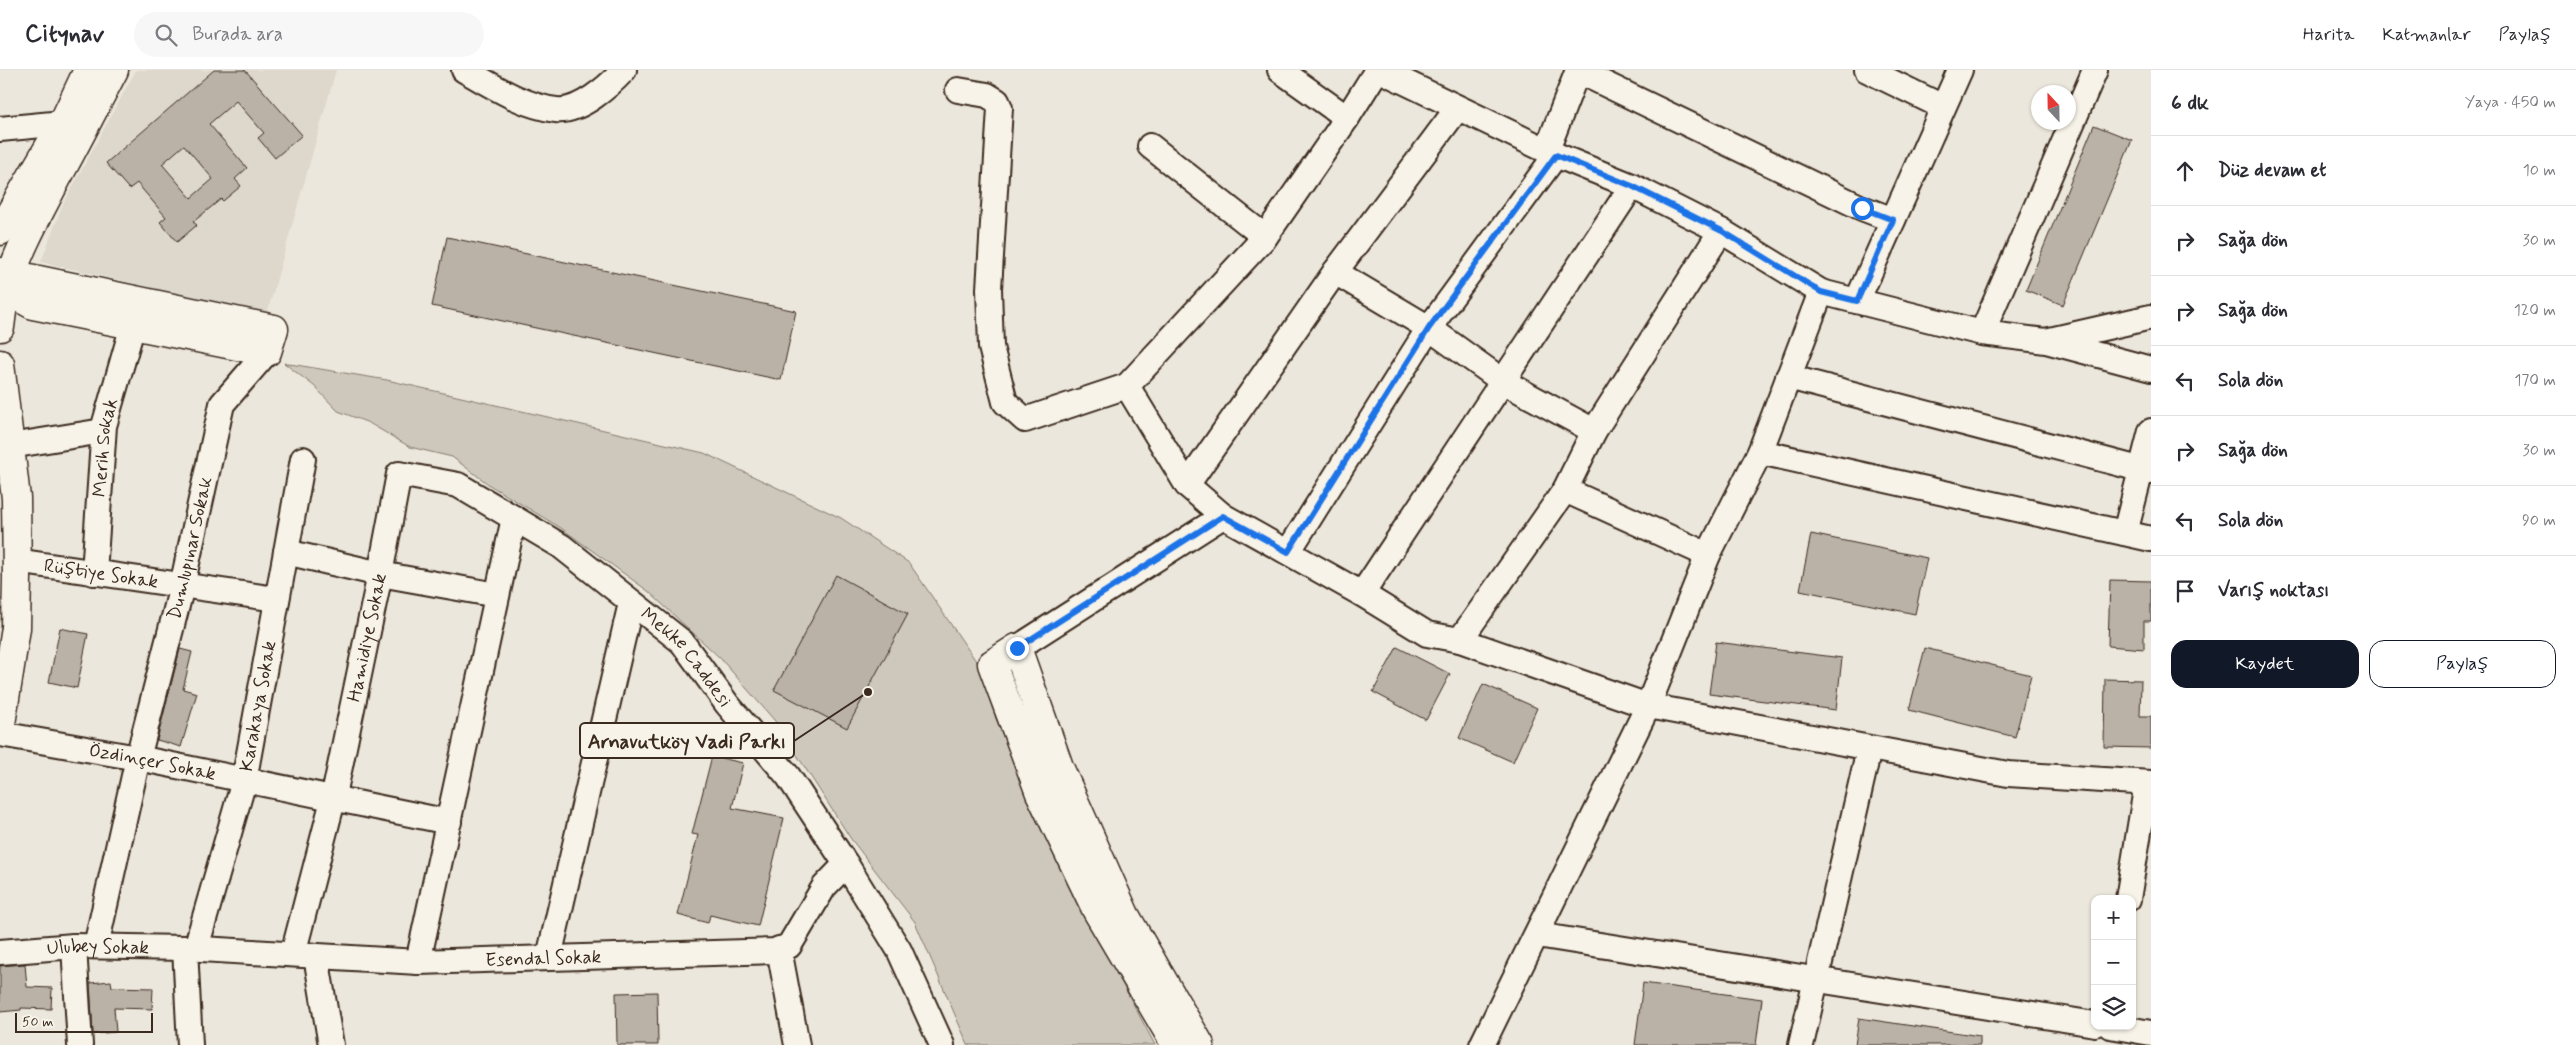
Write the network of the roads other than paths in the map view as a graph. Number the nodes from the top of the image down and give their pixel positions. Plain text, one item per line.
1 (88, 70) edge
2 (114, 70) edge
3 (464, 70) edge
4 (624, 70) edge
5 (1280, 70) edge
6 (1378, 70) edge
7 (1578, 70) edge
8 (1867, 70) edge
9 (1960, 70) edge
10 (2095, 70) edge
11 (958, 90) dead end
12 (1943, 108) junction
13 (1457, 109) junction
14 (1348, 118) junction
15 (63, 123) junction
16 (0, 129) edge
17 (1150, 146) dead end
18 (1552, 152) junction
19 (1632, 186) junction
20 (1893, 220) junction
21 (3, 221) edge
22 (1722, 231) junction
23 (1265, 238) junction
24 (1335, 272) junction
25 (4, 280) edge
26 (1821, 292) junction
27 (1857, 301) junction
28 (2151, 317) edge
29 (133, 325) junction
30 (0, 327) edge
31 (1429, 328) junction
32 (1982, 333) junction
33 (270, 341) junction
34 (2046, 341) junction
35 (0, 364) edge
36 (2151, 369) edge
37 (1788, 378) junction
38 (1504, 382) junction
39 (1127, 386) junction
40 (103, 431) junction
41 (1594, 431) junction
42 (2151, 431) edge
43 (10, 446) junction
44 (1760, 452) junction
45 (303, 459) dead end
46 (2147, 471) edge
47 (399, 474) joint
48 (1187, 485) junction
49 (1565, 490) junction
50 (1223, 516) junction
51 (514, 518) junction
52 (2125, 533) junction
53 (2151, 539) edge
54 (10, 543) edge
55 (286, 552) junction
56 (1288, 552) junction
57 (1708, 555) junction
58 (94, 573) junction
59 (380, 574) junction
60 (182, 586) junction
61 (1362, 594) junction
62 (497, 595) junction
63 (276, 599) junction
64 (631, 603) junction
65 (1460, 640) junction
66 (1017, 648) junction
67 (4, 671) edge
68 (1648, 706) junction
69 (0, 732) edge
70 (1868, 749) junction
71 (138, 758) junction
72 (244, 780) junction
73 (2149, 783) edge
74 (333, 800) junction
75 (448, 822) junction
76 (846, 864) junction
77 (2129, 895) edge
78 (1537, 935) junction
79 (85, 946) junction
80 (190, 948) junction
81 (780, 950) junction
82 (0, 952) edge
83 (305, 955) junction
84 (549, 957) junction
85 (418, 962) junction
86 (1816, 979) junction
87 (2091, 1023) edge
88 (2133, 1030) edge
89 (2151, 1033) edge
90 (80, 1045) edge
91 (190, 1045) edge
92 (331, 1045) edge
93 (797, 1045) edge
94 (942, 1045) edge
95 (1176, 1045) edge
96 (1200, 1045) edge
97 (1482, 1045) edge
98 (1801, 1045) edge

1 - 15 main road
2 - 25 main road
3 - 4 street
5 - 14 street
6 - 13 street
6 - 14 street
7 - 18 street
7 - 20 street
8 - 12 street
9 - 12 street
10 - 32 street
11 - 39 street
12 - 20 street
13 - 18 street
13 - 24 street
14 - 23 street
15 - 16 street
15 - 21 main road
17 - 23 street
18 - 19 street
18 - 31 street
19 - 22 street
19 - 38 street
20 - 27 street
22 - 26 street
22 - 41 street
23 - 39 street
24 - 31 street
24 - 48 street
25 - 29 main road
25 - 30 main road
25 - 33 main road
26 - 27 street
26 - 37 street
27 - 32 street
28 - 34 street
29 - 33 main road
29 - 40 street, Merih Sokak
31 - 38 street
31 - 56 street
32 - 34 street
33 - 60 street, Dumlupınar Sokak
34 - 36 street
35 - 43 main road
37 - 44 street
37 - 46 street
38 - 41 street
38 - 61 street
39 - 48 street
40 - 43 street
40 - 58 street, Merih Sokak
41 - 49 street
42 - 46 street
43 - 54 main road
44 - 52 street
44 - 57 street
45 - 55 street, Karakaya Sokak
46 - 52 street
47 - 51 street, Mekke Caddesi
47 - 59 street, Hamidiye Sokak
48 - 50 street
49 - 57 street
49 - 65 street
50 - 56 street
50 - 66 street
51 - 62 street
51 - 64 street, Mekke Caddesi
52 - 53 street
54 - 58 street, Rüştiye Sokak
54 - 67 main road
55 - 59 street
55 - 63 street, Karakaya Sokak
56 - 61 street
57 - 68 street
58 - 60 street, Rüştiye Sokak
59 - 62 street
59 - 74 street, Hamidiye Sokak
60 - 63 street, Rüştiye Sokak
60 - 71 street, Dumlupınar Sokak
61 - 65 street
62 - 75 street
63 - 72 street, Karakaya Sokak
64 - 76 street, Mekke Caddesi
64 - 84 street
65 - 68 street
66 - 95 main road
66 - 96 main road
67 - 69 main road
68 - 70 street
68 - 78 street
69 - 71 street, Özdinçer Sokak
70 - 73 street
70 - 86 street
71 - 72 street, Özdinçer Sokak
71 - 79 street, Dumlupınar Sokak
72 - 74 street, Özdinçer Sokak
72 - 80 street, Karakaya Sokak
73 - 77 street
74 - 75 street, Özdinçer Sokak
74 - 83 street, Hamidiye Sokak
75 - 85 street
76 - 81 street
76 - 94 street, Mekke Caddesi
78 - 86 street
78 - 97 street
79 - 80 street, Ulubey Sokak
79 - 82 street, Ulubey Sokak
79 - 90 street, Dumlupınar Sokak
80 - 83 street, Esendal Sokak
80 - 91 street, Karakaya Sokak
81 - 84 street, Esendal Sokak
81 - 93 street
83 - 85 street, Esendal Sokak
83 - 92 street
84 - 85 street, Esendal Sokak
86 - 87 street
86 - 98 street
88 - 89 street

